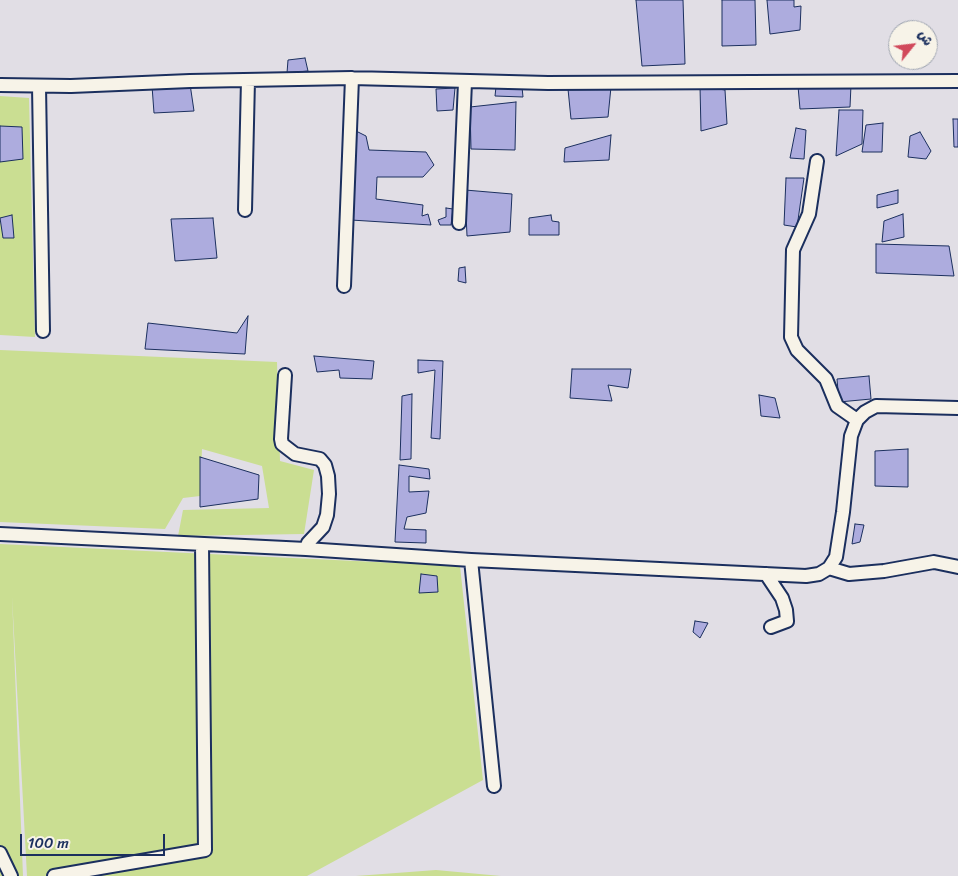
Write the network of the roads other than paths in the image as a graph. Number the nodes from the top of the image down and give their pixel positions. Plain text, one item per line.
1 (352, 78) junction
2 (248, 80) junction
3 (958, 81) edge
4 (465, 82) junction
5 (0, 86) edge
6 (39, 86) junction
7 (817, 161) dead end
8 (245, 210) dead end
9 (458, 223) dead end
10 (344, 286) dead end
11 (43, 331) dead end
12 (285, 375) dead end
13 (958, 408) edge
14 (857, 420) junction
15 (0, 534) edge
16 (202, 544) junction
17 (306, 549) junction
18 (471, 560) junction
19 (958, 567) edge
20 (829, 568) junction
21 (766, 574) junction
22 (771, 627) dead end
23 (494, 786) dead end
24 (0, 853) edge
25 (11, 876) edge
26 (54, 876) edge

1 - 2 street
1 - 4 street
1 - 10 street
2 - 6 street
2 - 8 street
3 - 4 street
4 - 9 street
5 - 6 street
6 - 11 street
7 - 14 street
12 - 17 street
13 - 14 street
14 - 20 street
15 - 16 street
16 - 17 street
16 - 26 street
17 - 18 street
18 - 21 street
18 - 23 street
19 - 20 street
20 - 21 street
21 - 22 street
24 - 25 street

